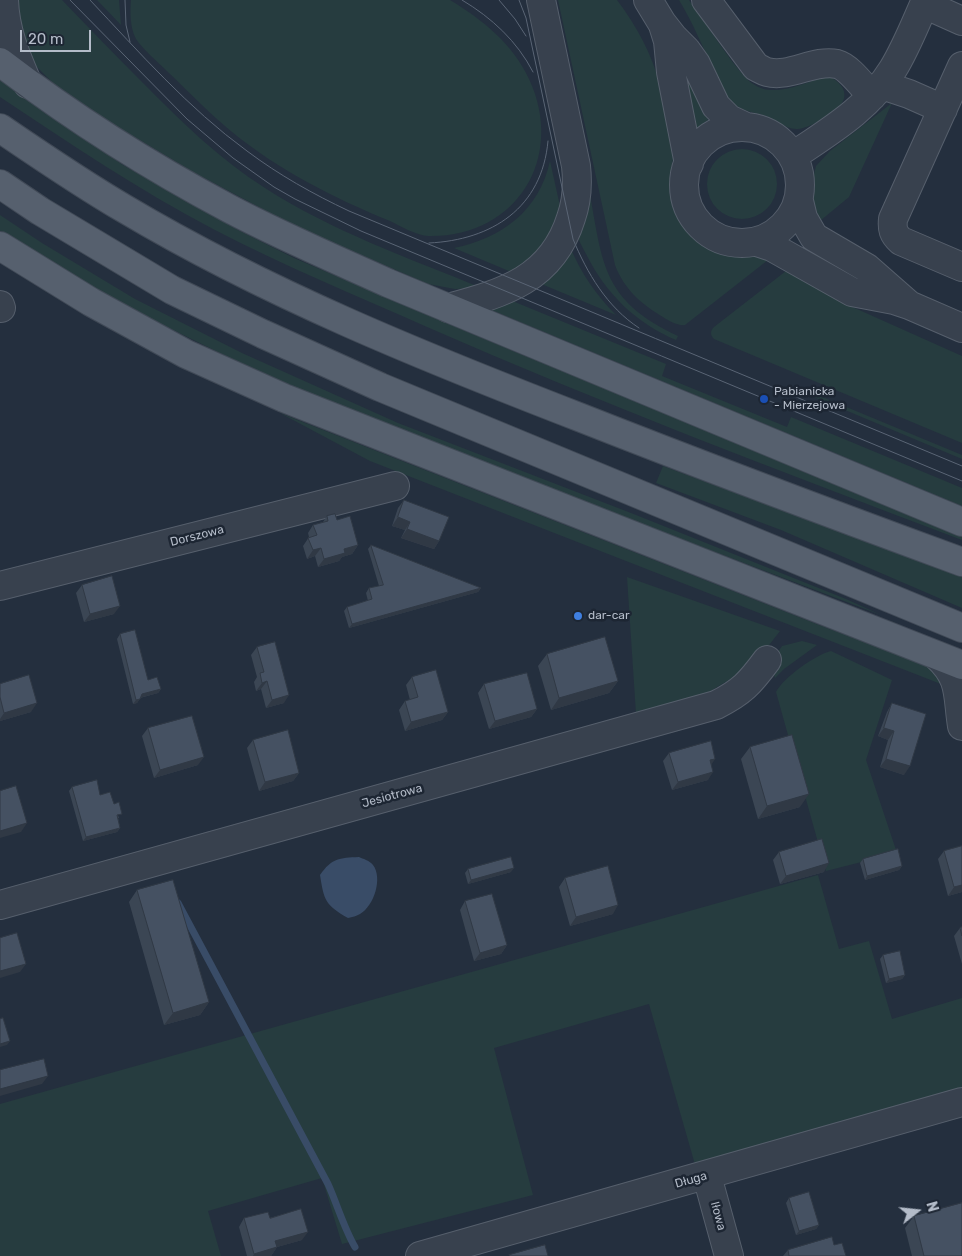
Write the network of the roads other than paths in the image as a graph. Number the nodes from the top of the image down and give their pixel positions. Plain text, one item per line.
1 (4, 0) edge
2 (541, 0) edge
3 (648, 0) edge
4 (706, 0) edge
5 (925, 2) edge
6 (962, 21) edge
7 (662, 23) junction
8 (0, 62) edge
9 (962, 66) edge
10 (28, 84) junction
11 (877, 91) junction
12 (943, 109) junction
13 (746, 127) junction
14 (0, 128) edge
15 (793, 156) junction
16 (689, 164) junction
17 (0, 184) edge
18 (799, 201) junction
19 (757, 242) junction
20 (0, 246) edge
21 (962, 267) edge
22 (909, 305) junction
23 (448, 308) junction
24 (962, 328) edge
25 (395, 486) dead end
26 (962, 522) edge
27 (962, 562) edge
28 (0, 586) edge
29 (962, 628) edge
30 (767, 660) dead end
31 (950, 661) edge
32 (962, 726) edge
33 (0, 905) edge
34 (962, 1102) edge
35 (707, 1176) junction
36 (420, 1256) edge
37 (729, 1256) edge

1 - 10 street
2 - 23 street
3 - 7 street
4 - 11 street
5 - 6 street
5 - 11 street
7 - 13 street
7 - 16 street
8 - 10 main road
9 - 12 street
10 - 23 main road
11 - 12 street
11 - 15 street
12 - 21 street
13 - 15 street
13 - 16 street
14 - 27 main road
15 - 18 street
16 - 19 street
17 - 29 main road
18 - 19 street
18 - 22 street
19 - 22 street
20 - 31 main road
22 - 24 street
23 - 26 main road
25 - 28 street, Dorszowa
30 - 33 street, Jesiotrowa
31 - 32 street
34 - 35 street, Długa
35 - 36 street, Długa
35 - 37 street, Iłowa

